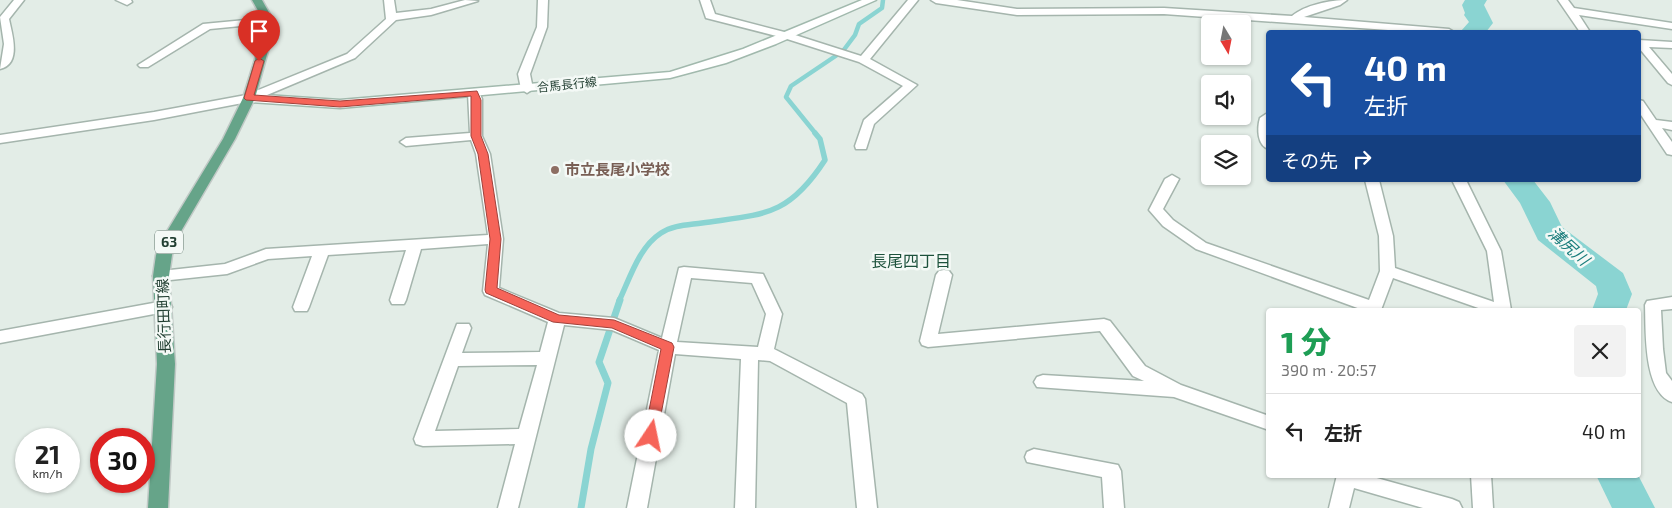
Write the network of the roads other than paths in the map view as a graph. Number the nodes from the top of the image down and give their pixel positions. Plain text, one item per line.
1 (19, 0) edge
2 (258, 0) edge
3 (389, 0) edge
4 (475, 0) edge
5 (543, 0) edge
6 (706, 0) edge
7 (871, 0) edge
8 (913, 0) edge
9 (936, 0) edge
10 (1342, 0) edge
11 (1563, 0) edge
12 (1571, 11) junction
13 (391, 17) junction
14 (1295, 19) junction
15 (267, 21) junction
16 (1672, 26) edge
17 (1425, 30) edge
18 (1584, 30) edge
19 (788, 36) junction
20 (1641, 44) edge
21 (1641, 45) edge
22 (1672, 45) edge
23 (863, 60) junction
24 (144, 65) dead end
25 (0, 66) edge
26 (1672, 81) edge
27 (527, 89) junction
28 (474, 93) junction
29 (249, 98) junction
30 (1641, 107) edge
31 (1266, 118) dead end
32 (1652, 123) junction
33 (1672, 126) edge
34 (476, 136) junction
35 (1266, 137) edge
36 (0, 139) edge
37 (406, 142) dead end
38 (861, 146) dead end
39 (1672, 151) edge
40 (1172, 180) dead end
41 (1372, 182) edge
42 (1460, 182) edge
43 (496, 239) junction
44 (415, 244) junction
45 (322, 250) junction
46 (1388, 271) junction
47 (161, 276) junction
48 (944, 276) dead end
49 (398, 300) dead end
50 (1672, 303) edge
51 (164, 306) junction
52 (301, 307) dead end
53 (1371, 308) edge
54 (1374, 308) edge
55 (1496, 308) edge
56 (1502, 308) edge
57 (557, 319) junction
58 (463, 328) dead end
59 (0, 336) edge
60 (668, 347) junction
61 (758, 354) junction
62 (548, 358) junction
63 (452, 360) junction
64 (1043, 382) dead end
65 (1174, 390) junction
66 (1672, 395) edge
67 (1266, 422) edge
68 (528, 436) junction
69 (1034, 457) dead end
70 (1347, 478) edge
71 (1350, 478) edge
72 (1481, 478) edge
73 (158, 508) edge
74 (508, 508) edge
75 (637, 508) edge
76 (745, 508) edge
77 (867, 508) edge
78 (1114, 508) edge
79 (1339, 508) edge
80 (1452, 508) edge
81 (1482, 508) edge

1 - 25 street
2 - 15 main road, 長行田町線 / 63
3 - 13 street
4 - 13 street
5 - 27 street
6 - 19 street
7 - 19 street, 合馬長行線
8 - 23 street
9 - 14 street
10 - 14 street
11 - 12 street
12 - 16 street
12 - 18 street
13 - 29 street
14 - 17 street
15 - 24 street
15 - 29 main road, 長行田町線 / 63
19 - 23 street
19 - 27 street, 合馬長行線
20 - 22 street
21 - 26 street
23 - 38 street
27 - 28 street, 合馬長行線
28 - 29 street, 合馬長行線
28 - 34 street
29 - 36 street
29 - 47 main road, 長行田町線 / 63
30 - 32 street
31 - 35 street
32 - 33 street
32 - 39 street
34 - 37 street
34 - 43 street
40 - 53 street
41 - 46 street
42 - 56 street
43 - 44 street
43 - 57 street
44 - 45 street
44 - 49 street
45 - 47 street
45 - 52 street
46 - 54 street
46 - 55 street
47 - 51 main road, 長行田町線 / 63
48 - 65 street
50 - 66 street
51 - 59 street
51 - 73 main road, 長行田町線 / 63
57 - 60 street
57 - 62 street
58 - 63 street
60 - 61 street
60 - 61 street
60 - 75 street
61 - 76 street
61 - 77 street
62 - 63 street
62 - 68 street
63 - 68 street
64 - 65 street
65 - 67 street
68 - 74 street
69 - 78 street
70 - 79 street
71 - 80 street
72 - 81 street

